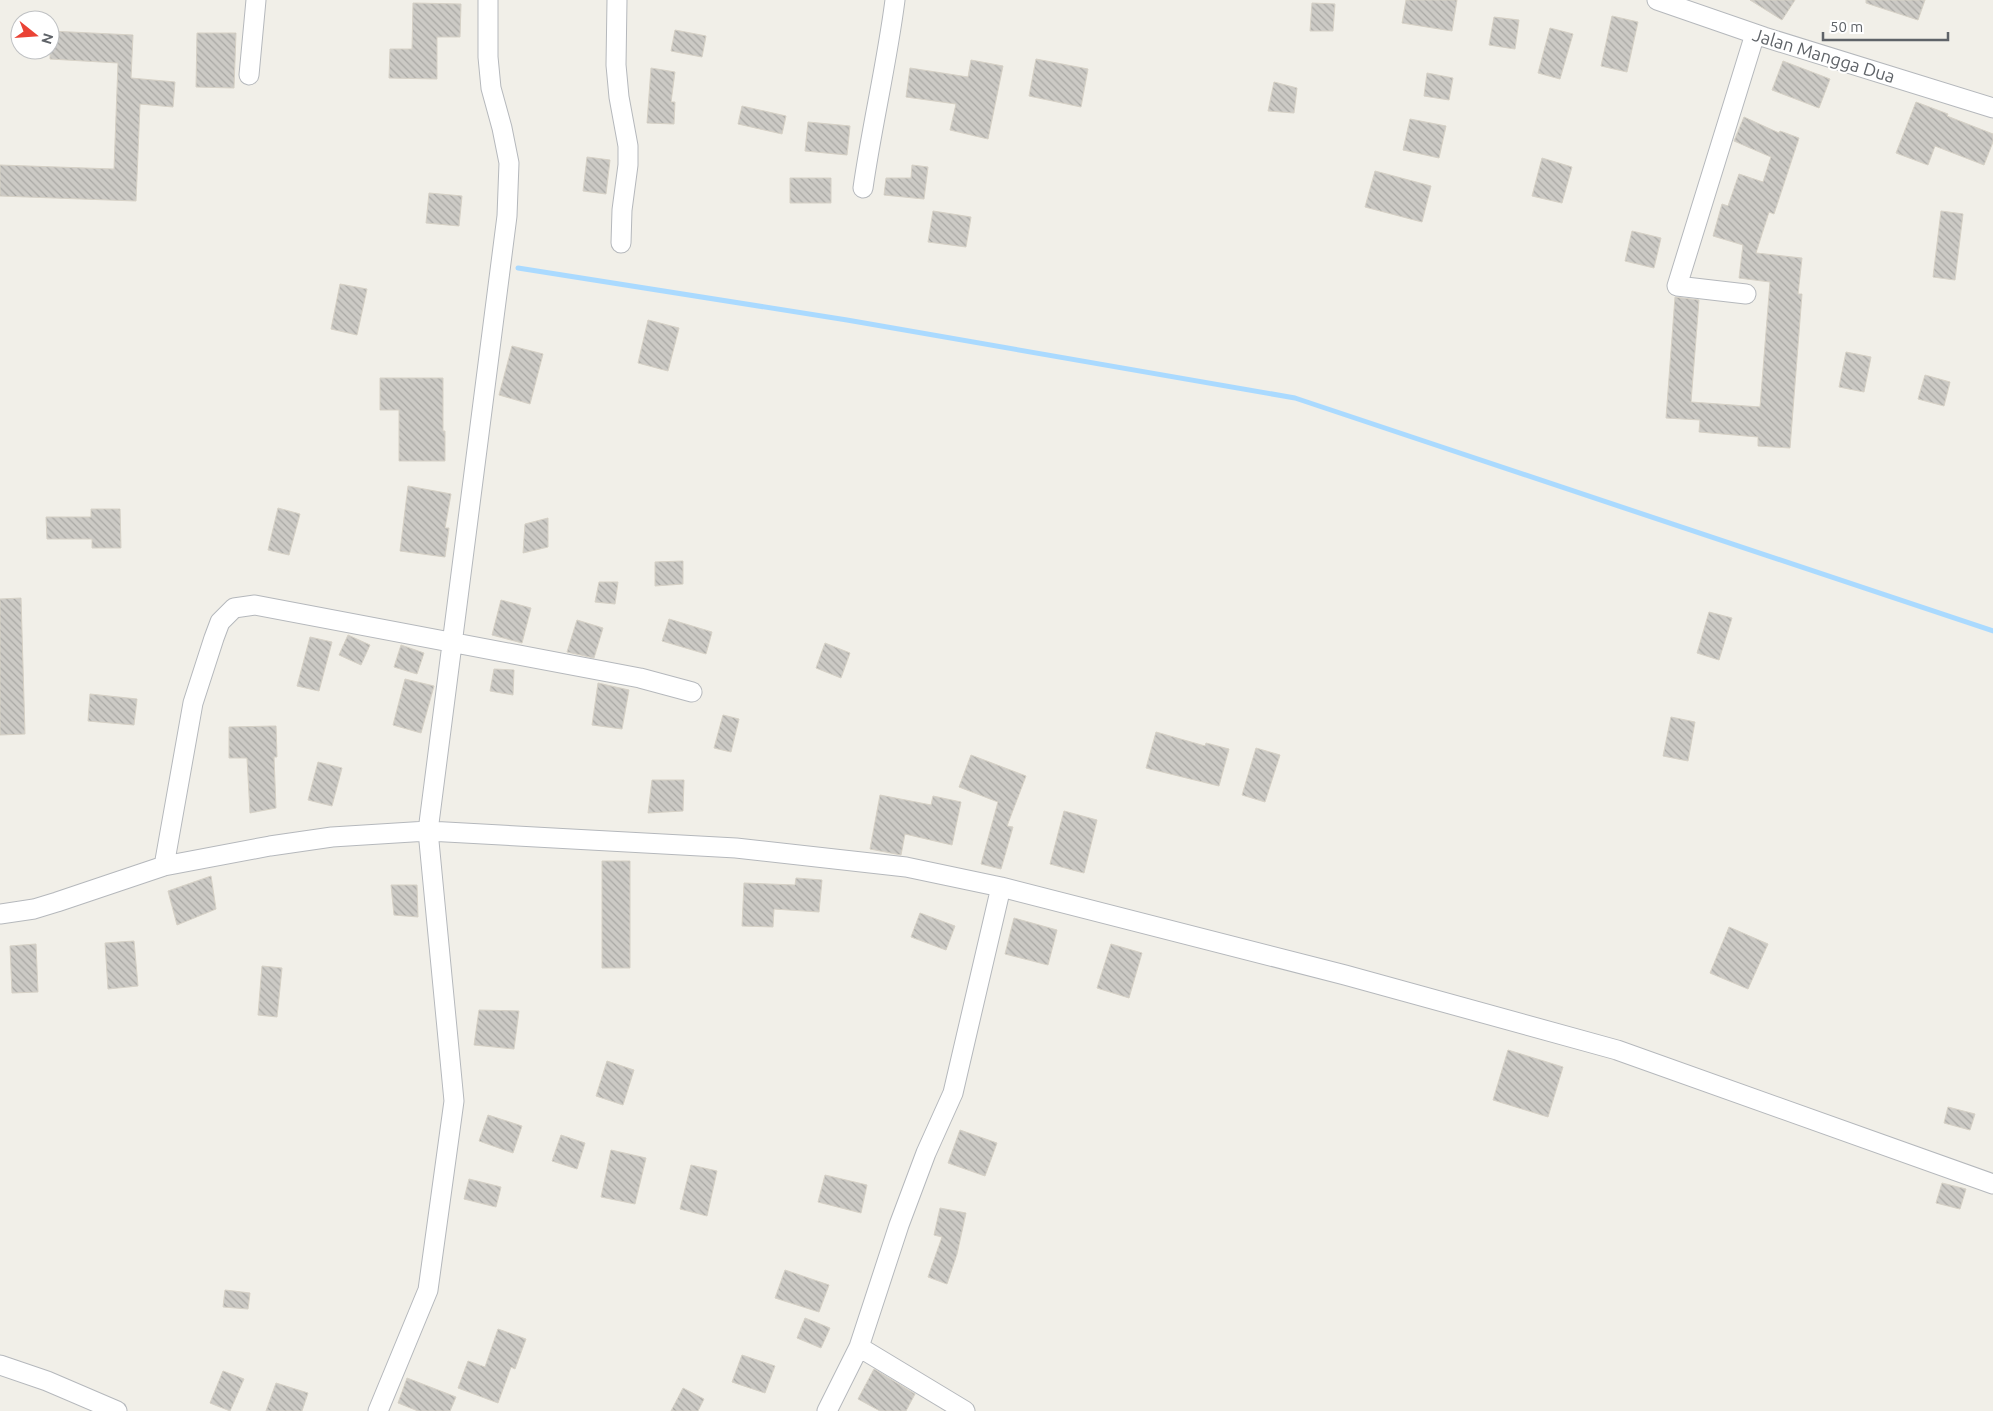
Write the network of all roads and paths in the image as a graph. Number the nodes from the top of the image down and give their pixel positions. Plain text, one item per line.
1 (256, 0) edge
2 (488, 0) edge
3 (617, 0) edge
4 (895, 0) edge
5 (1659, 0) edge
6 (1755, 34) junction
7 (249, 74) dead end
8 (1993, 108) edge
9 (863, 188) dead end
10 (620, 243) dead end
11 (1746, 294) dead end
12 (451, 642) junction
13 (692, 692) dead end
14 (428, 831) junction
15 (164, 866) junction
16 (1001, 887) junction
17 (0, 914) edge
18 (1993, 1184) edge
19 (859, 1347) junction
20 (0, 1365) edge
21 (117, 1411) edge
22 (378, 1411) edge
23 (827, 1411) edge
24 (965, 1411) edge

1 - 7 street
2 - 12 street
3 - 10 street
4 - 9 street
5 - 6 street, Jalan Mangga Dua
6 - 8 street, Jalan Mangga Dua
6 - 11 street
12 - 13 street
12 - 14 street
12 - 15 street
14 - 15 street
14 - 16 street
14 - 22 street
15 - 17 street
16 - 18 street
16 - 19 street
19 - 23 street
19 - 24 street
20 - 21 street

